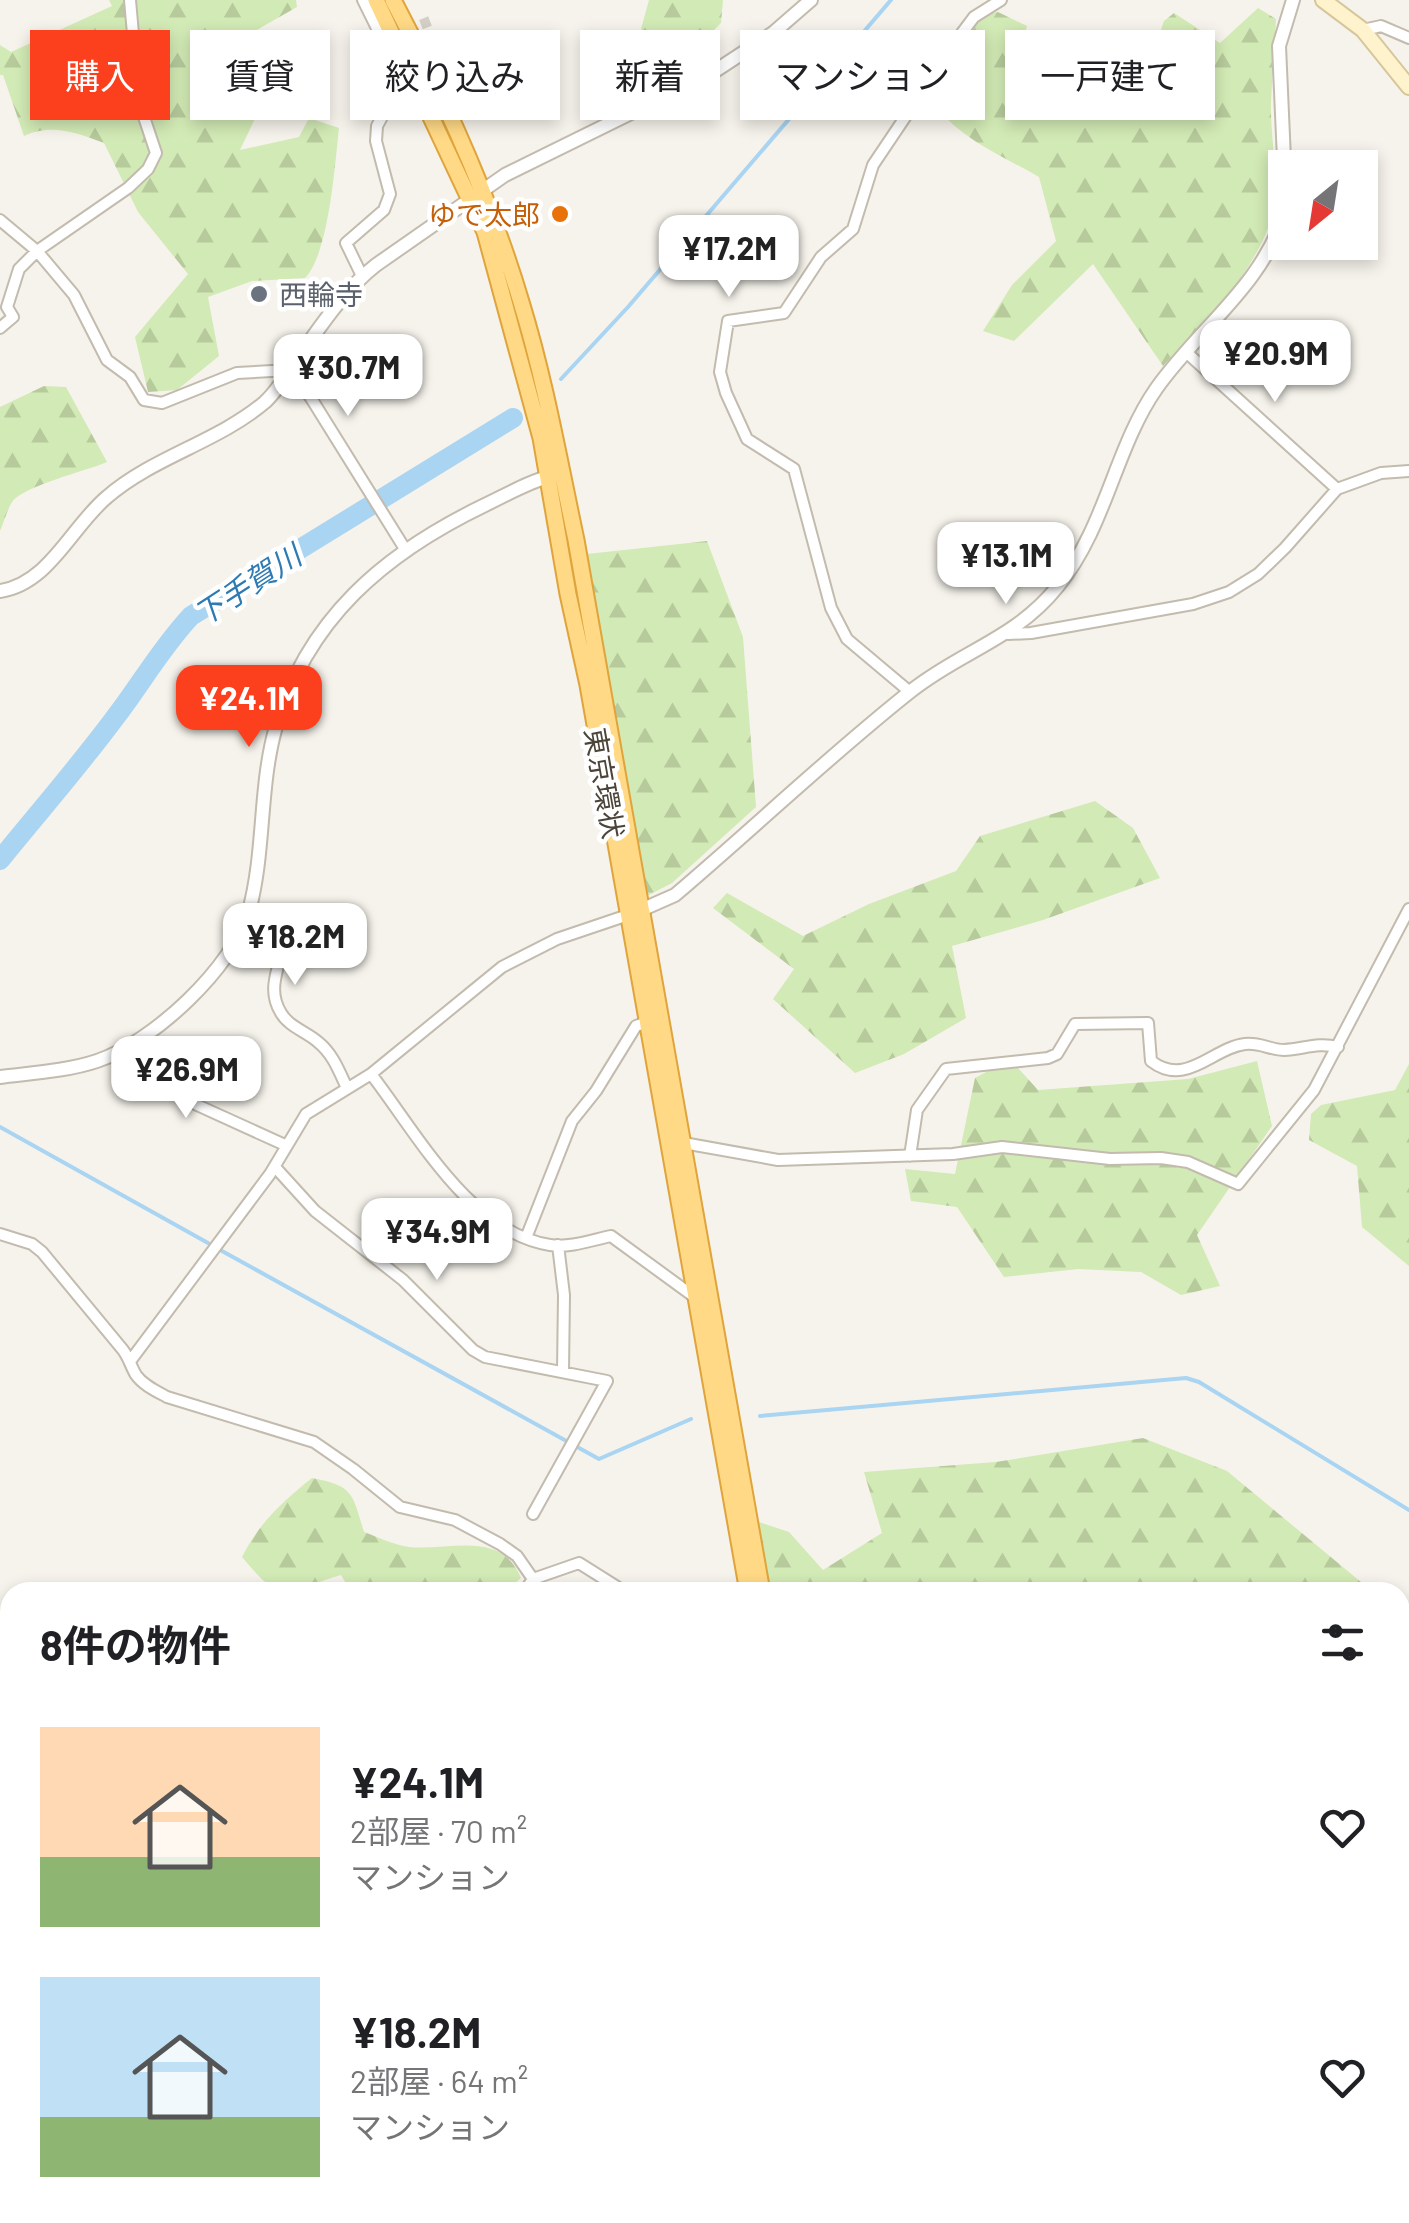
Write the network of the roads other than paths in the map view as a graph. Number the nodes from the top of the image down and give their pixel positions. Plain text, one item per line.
1 (130, 0) edge
2 (363, 0) edge
3 (376, 0) edge
4 (393, 0) edge
5 (811, 0) edge
6 (1001, 0) edge
7 (1294, 0) edge
8 (1323, 0) edge
9 (378, 30) edge
10 (391, 30) edge
11 (1363, 30) junction
12 (1409, 38) edge
13 (1409, 87) edge
14 (380, 120) edge
15 (437, 120) edge
16 (1284, 150) edge
17 (476, 195) junction
18 (0, 220) edge
19 (37, 251) junction
20 (1268, 251) edge
21 (362, 276) junction
22 (0, 328) edge
23 (1186, 352) junction
24 (290, 370) junction
25 (1409, 470) edge
26 (555, 474) junction
27 (1337, 489) junction
28 (405, 549) junction
29 (0, 591) edge
30 (1008, 634) junction
31 (910, 692) junction
32 (1409, 909) edge
33 (635, 913) junction
34 (242, 934) junction
35 (647, 1022) junction
36 (1338, 1047) junction
37 (110, 1056) junction
38 (371, 1074) junction
39 (0, 1077) edge
40 (347, 1088) junction
41 (675, 1142) junction
42 (284, 1146) junction
43 (910, 1156) junction
44 (275, 1167) junction
45 (0, 1234) edge
46 (526, 1238) junction
47 (558, 1245) junction
48 (696, 1298) junction
49 (131, 1360) junction
50 (563, 1371) junction
51 (532, 1514) dead end
52 (533, 1579) junction
53 (531, 1582) edge
54 (610, 1582) edge
55 (746, 1582) edge
56 (760, 1582) edge

1 - 19 street
2 - 9 street
3 - 10 highway, 東京環状
4 - 17 highway, 東京環状
5 - 17 street
6 - 31 street
7 - 16 street
8 - 11 main road
11 - 12 street
11 - 13 main road
14 - 21 street
15 - 17 highway, 東京環状
17 - 21 street
17 - 26 highway, 東京環状
18 - 19 street
19 - 22 street
19 - 24 street
20 - 23 street
21 - 24 street
23 - 27 street
23 - 30 street
24 - 28 street
24 - 29 street
25 - 27 street
26 - 28 street
26 - 33 highway, 東京環状
27 - 30 street
28 - 34 street
30 - 31 street
31 - 33 street
32 - 36 street
33 - 35 highway, 東京環状
33 - 38 street
33 - 41 highway, 東京環状
34 - 37 street
34 - 40 street
35 - 41 highway, 東京環状
35 - 46 street
36 - 43 street
36 - 43 street
37 - 39 street
37 - 42 street
38 - 40 street
38 - 46 street
40 - 42 street
41 - 43 street
41 - 48 highway, 東京環状
41 - 56 highway, 東京環状
42 - 44 street
44 - 49 street
44 - 50 street
45 - 49 street
46 - 47 street
47 - 48 street
47 - 50 street
48 - 55 highway, 東京環状
49 - 52 street
50 - 51 street
52 - 53 street
52 - 54 street

